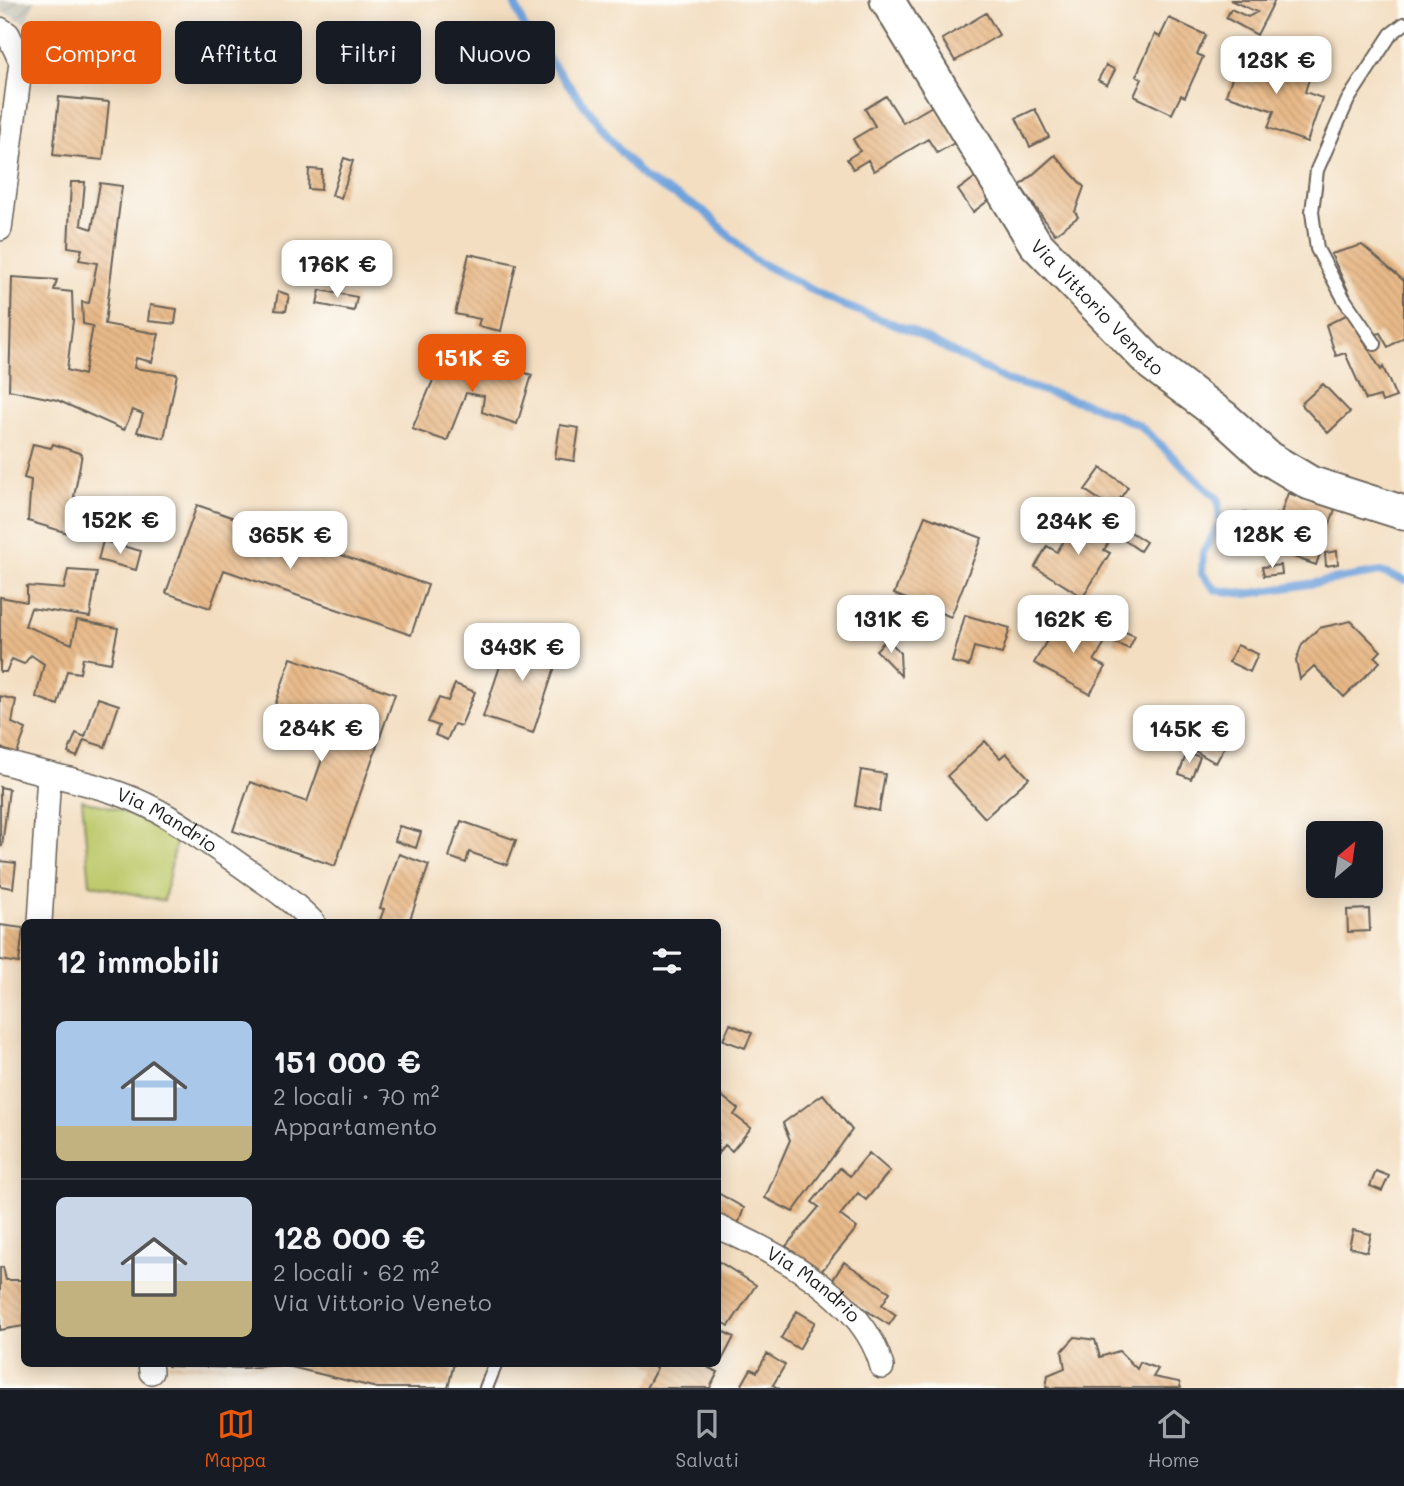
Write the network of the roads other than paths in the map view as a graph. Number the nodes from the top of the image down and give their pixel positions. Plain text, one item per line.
1 (887, 0) edge
2 (1404, 23) edge
3 (0, 29) edge
4 (0, 229) edge
5 (1375, 344) dead end
6 (1404, 513) edge
7 (0, 761) edge
8 (50, 774) junction
9 (40, 919) edge
10 (310, 919) edge
11 (721, 1228) edge
12 (494, 1367) edge
13 (882, 1367) dead end
14 (486, 1388) edge

1 - 6 street, Via Vittorio Veneto
2 - 5 lane
3 - 4 street
7 - 8 street, Via Mandrio
8 - 9 street
8 - 10 street, Via Mandrio
11 - 13 street, Via Mandrio
12 - 14 lane

